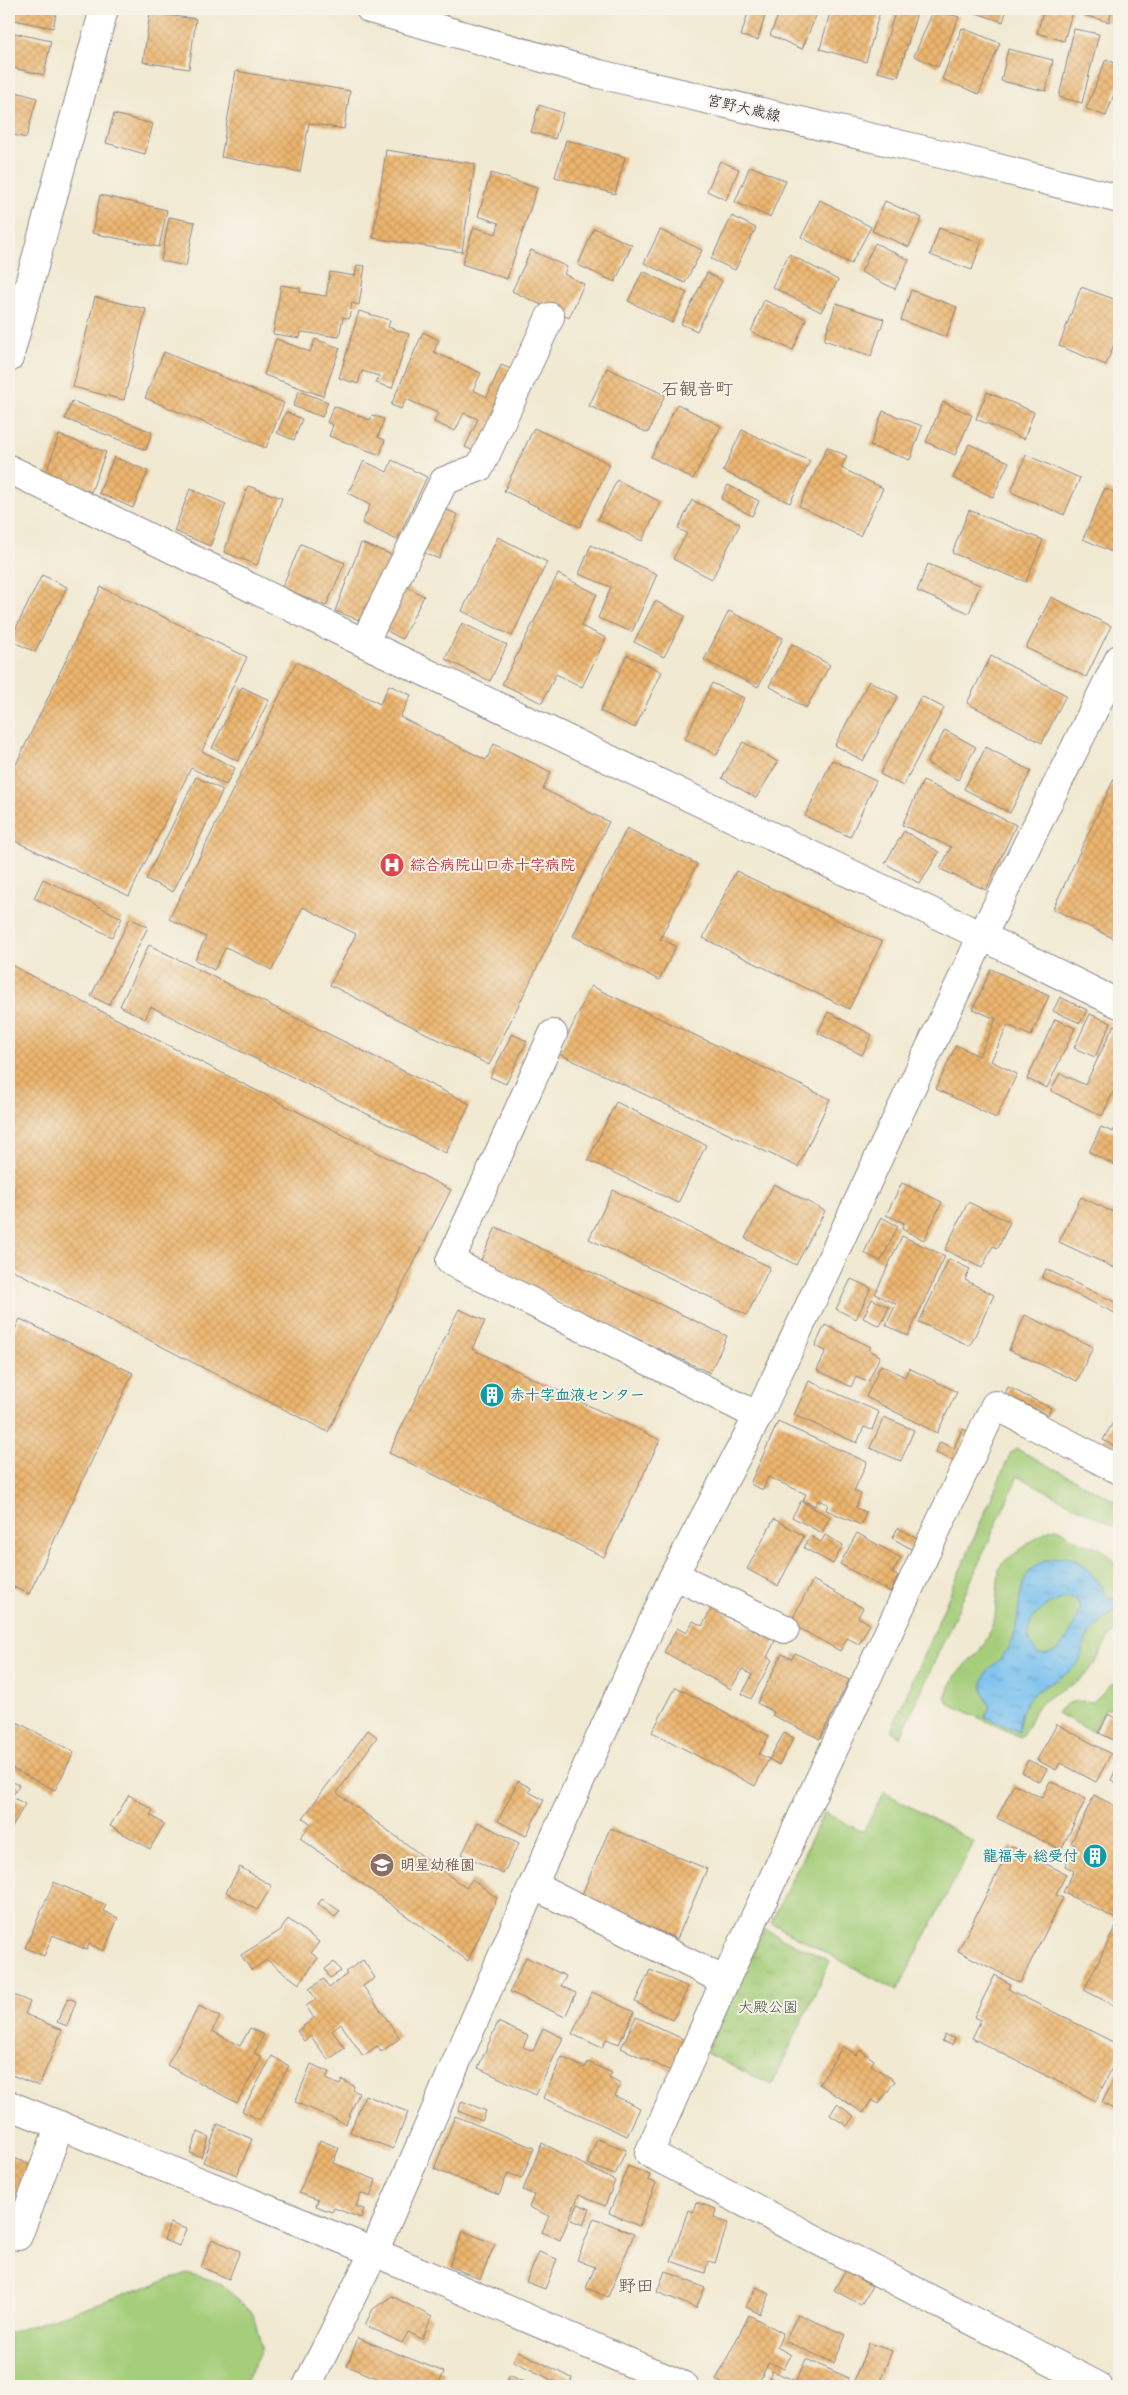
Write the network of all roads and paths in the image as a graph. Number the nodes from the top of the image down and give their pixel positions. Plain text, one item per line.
1 (104, 9) edge
2 (370, 9) edge
3 (1119, 199) edge
4 (550, 317) dead end
5 (9, 358) edge
6 (9, 469) edge
7 (364, 643) junction
8 (1119, 659) edge
9 (982, 936) junction
10 (1119, 1004) edge
11 (553, 1034) dead end
12 (758, 1416) junction
13 (1119, 1470) edge
14 (674, 1575) junction
15 (785, 1629) dead end
16 (533, 1885) junction
17 (725, 1981) junction
18 (9, 2105) edge
19 (60, 2125) junction
20 (18, 2236) dead end
21 (374, 2252) junction
22 (307, 2386) edge
23 (684, 2386) edge
24 (1098, 2386) edge

1 - 5 street
2 - 3 street, 宮野大歳線
4 - 7 street
6 - 7 street
7 - 9 street
8 - 9 street
9 - 10 street
9 - 12 street
11 - 12 street
12 - 14 street
13 - 17 street
14 - 15 street
14 - 16 street
16 - 17 street
16 - 21 street
17 - 24 street
18 - 19 street
19 - 20 street
19 - 21 street
21 - 22 street
21 - 23 street

